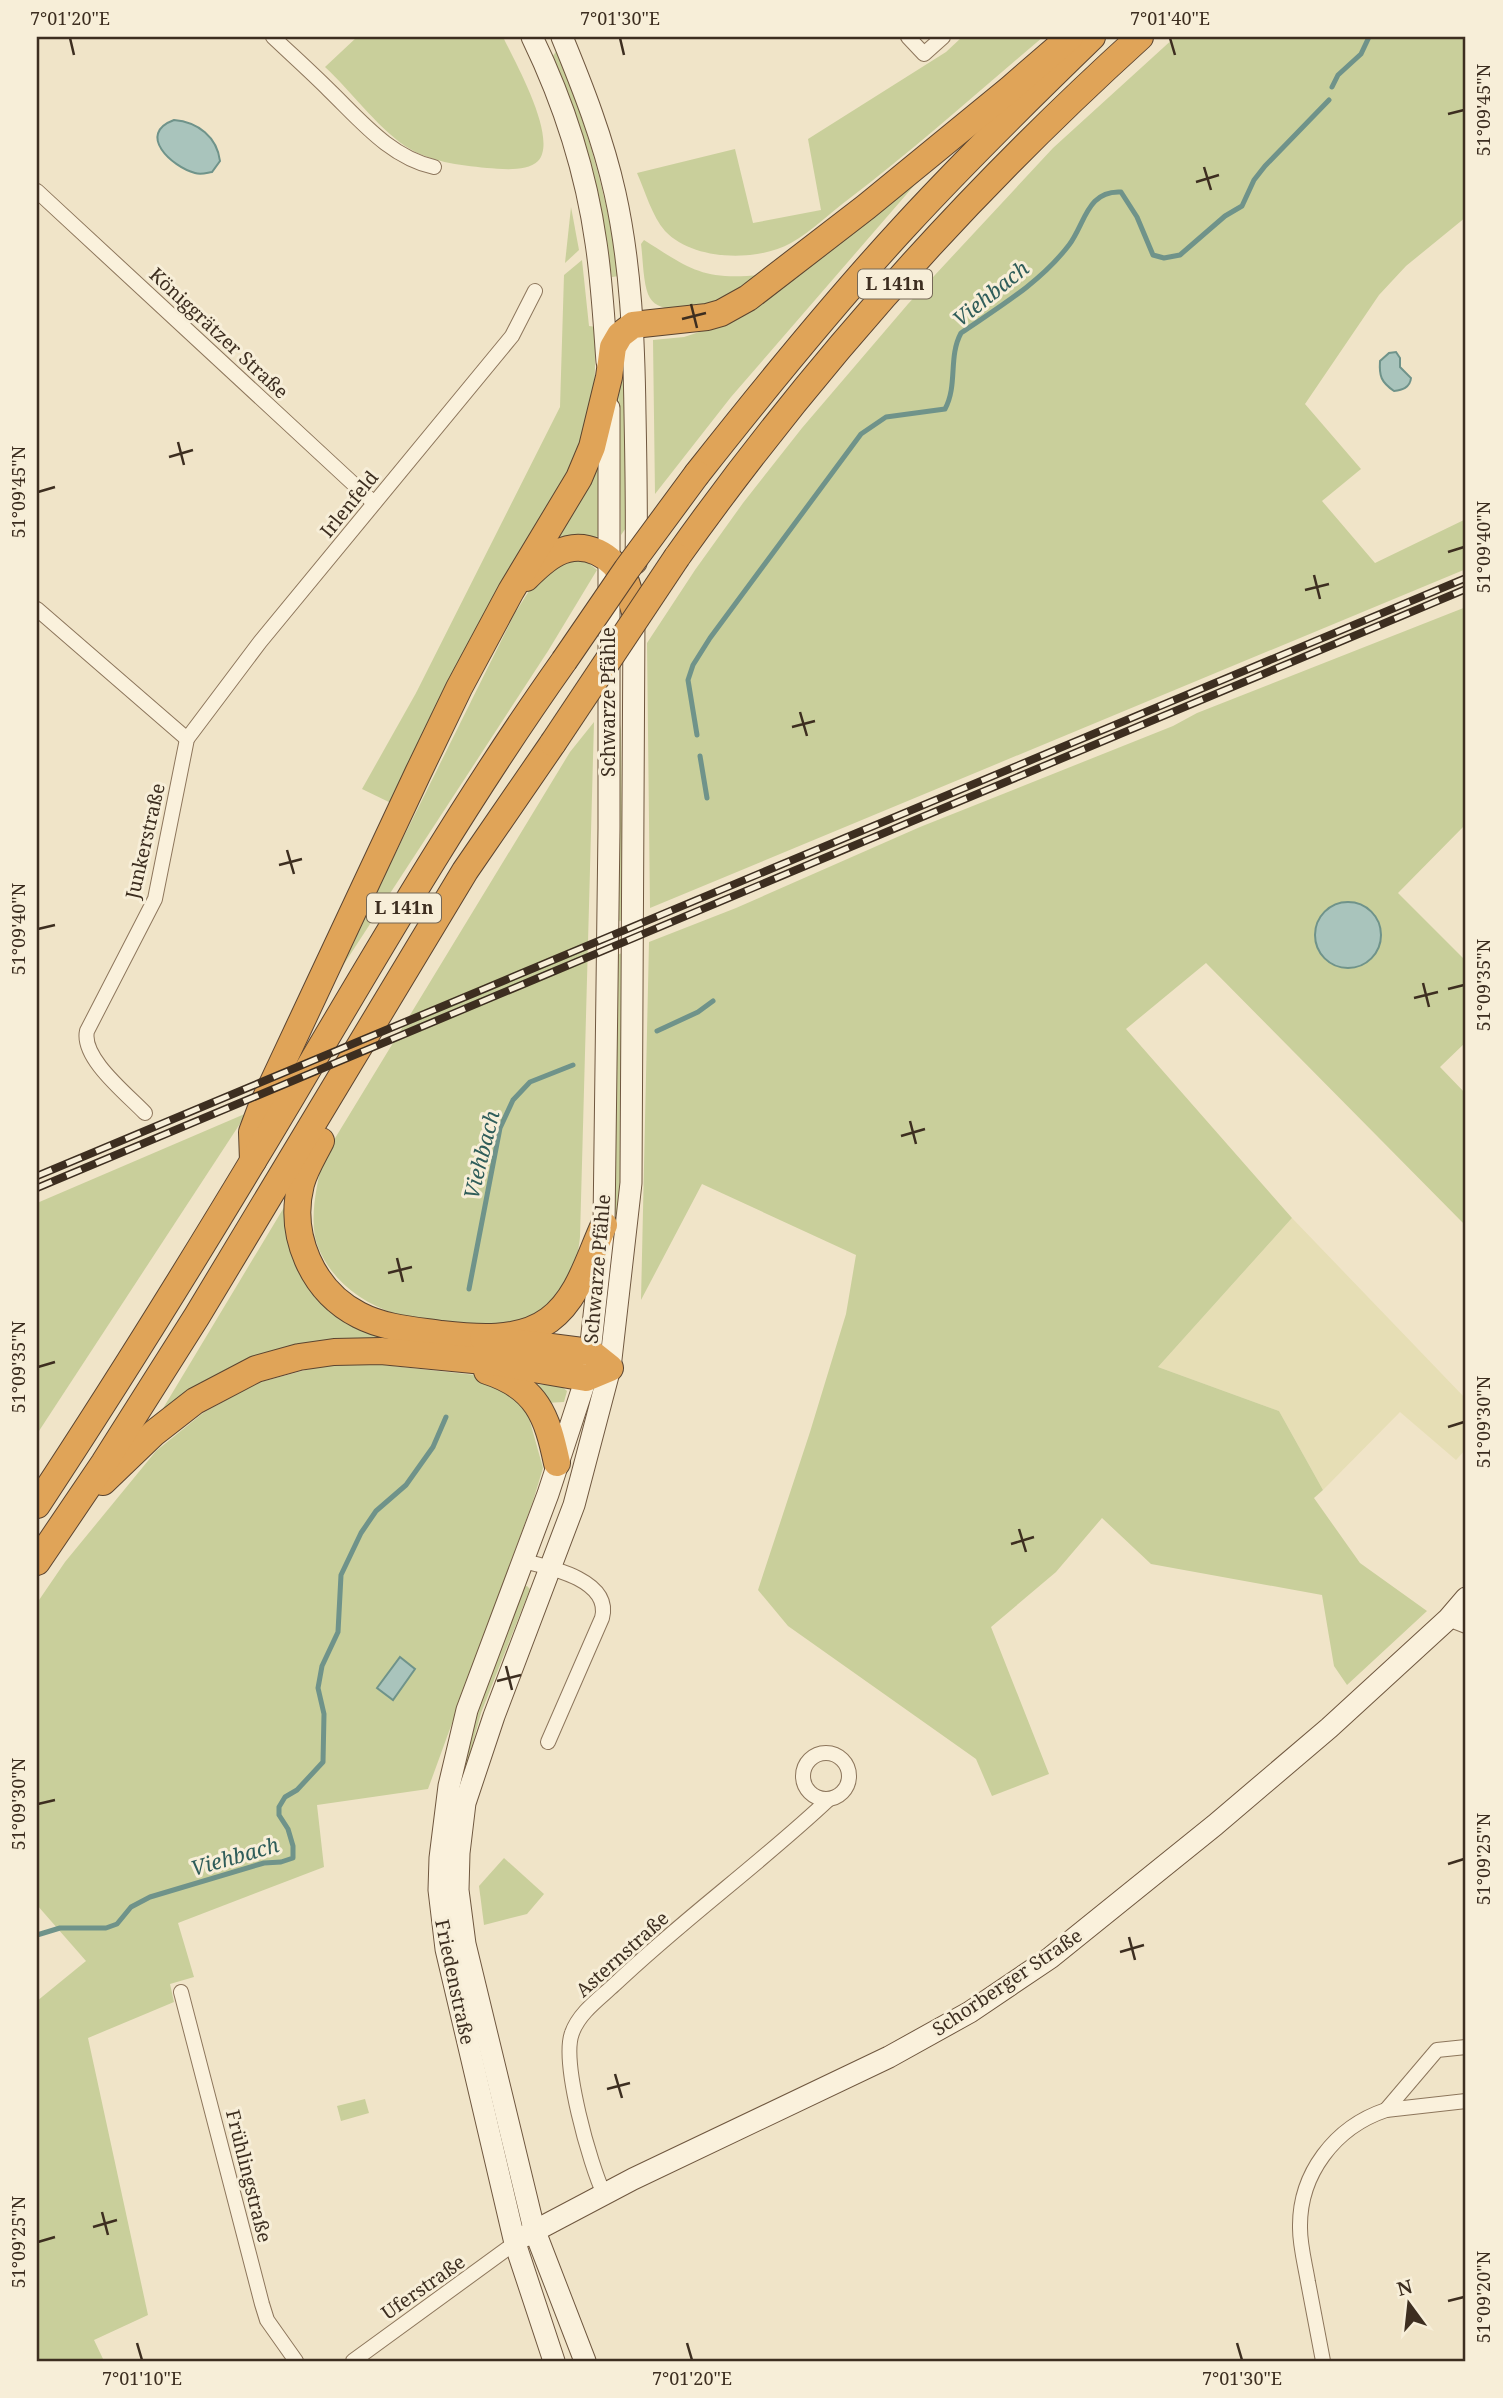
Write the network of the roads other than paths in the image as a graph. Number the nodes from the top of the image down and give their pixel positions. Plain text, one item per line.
1 (273, 37) edge
2 (556, 37) edge
3 (562, 37) edge
4 (908, 37) edge
5 (943, 37) edge
6 (1070, 37) edge
7 (1092, 37) edge
8 (1140, 37) edge
9 (537, 46) edge
10 (434, 167) dead end
11 (37, 191) edge
12 (535, 291) dead end
13 (633, 325) junction
14 (608, 377) junction
15 (374, 503) junction
16 (608, 558) junction
17 (511, 591) junction
18 (37, 609) edge
19 (634, 609) junction
20 (187, 739) junction
21 (341, 1077) junction
22 (145, 1113) dead end
23 (253, 1161) junction
24 (604, 1225) junction
25 (483, 1338) junction
26 (445, 1358) junction
27 (595, 1366) junction
28 (558, 1463) junction
29 (37, 1505) edge
30 (71, 1512) junction
31 (523, 1561) junction
32 (37, 1562) edge
33 (549, 1567) junction
34 (1466, 1598) edge
35 (1457, 1623) edge
36 (548, 1742) dead end
37 (829, 1799) dead end
38 (181, 1992) dead end
39 (1466, 2047) edge
40 (1466, 2101) edge
41 (1386, 2110) junction
42 (604, 2194) junction
43 (534, 2229) junction
44 (515, 2243) junction
45 (296, 2361) edge
46 (353, 2361) edge
47 (554, 2361) edge
48 (585, 2361) edge
49 (1323, 2361) edge

1 - 10 street
2 - 9 street
3 - 13 main road, Schwarze Pfähle
4 - 5 street
6 - 13 highway
7 - 23 highway, L 141n, bridge
8 - 21 highway, L 141n, bridge
9 - 14 main road, Schwarze Pfähle
11 - 15 street, Königgrätzer Straße
12 - 15 street, Irlenfeld
13 - 14 highway
13 - 19 main road, Schwarze Pfähle
14 - 16 main road, Schwarze Pfähle
14 - 17 highway
15 - 20 street, Irlenfeld
16 - 17 highway
16 - 19 highway
16 - 24 main road, Schwarze Pfähle
17 - 23 highway
18 - 20 street
19 - 27 main road, Schwarze Pfähle
20 - 22 street, Junkerstraße
21 - 25 highway
21 - 30 highway, L 141n
23 - 29 highway, L 141n
24 - 25 highway
24 - 27 main road, Schwarze Pfähle
25 - 27 highway
26 - 27 highway
26 - 28 highway
26 - 30 highway
27 - 28 main road, Friedenstraße
27 - 33 main road, Friedenstraße
28 - 31 main road, Friedenstraße
30 - 32 highway, L 141n
31 - 33 street
31 - 44 main road, Friedenstraße
33 - 36 street
33 - 43 main road, Friedenstraße
34 - 35 main road, Schorberger Straße
35 - 42 main road, Schorberger Straße
37 - 42 street, Asternstraße
38 - 45 street, Frühlingstraße
39 - 41 street
40 - 41 street
41 - 49 street
42 - 43 main road, Schorberger Straße
43 - 44 main road, Schorberger Straße
43 - 48 main road, Friedenstraße
44 - 46 street, Uferstraße
44 - 47 main road, Friedenstraße

